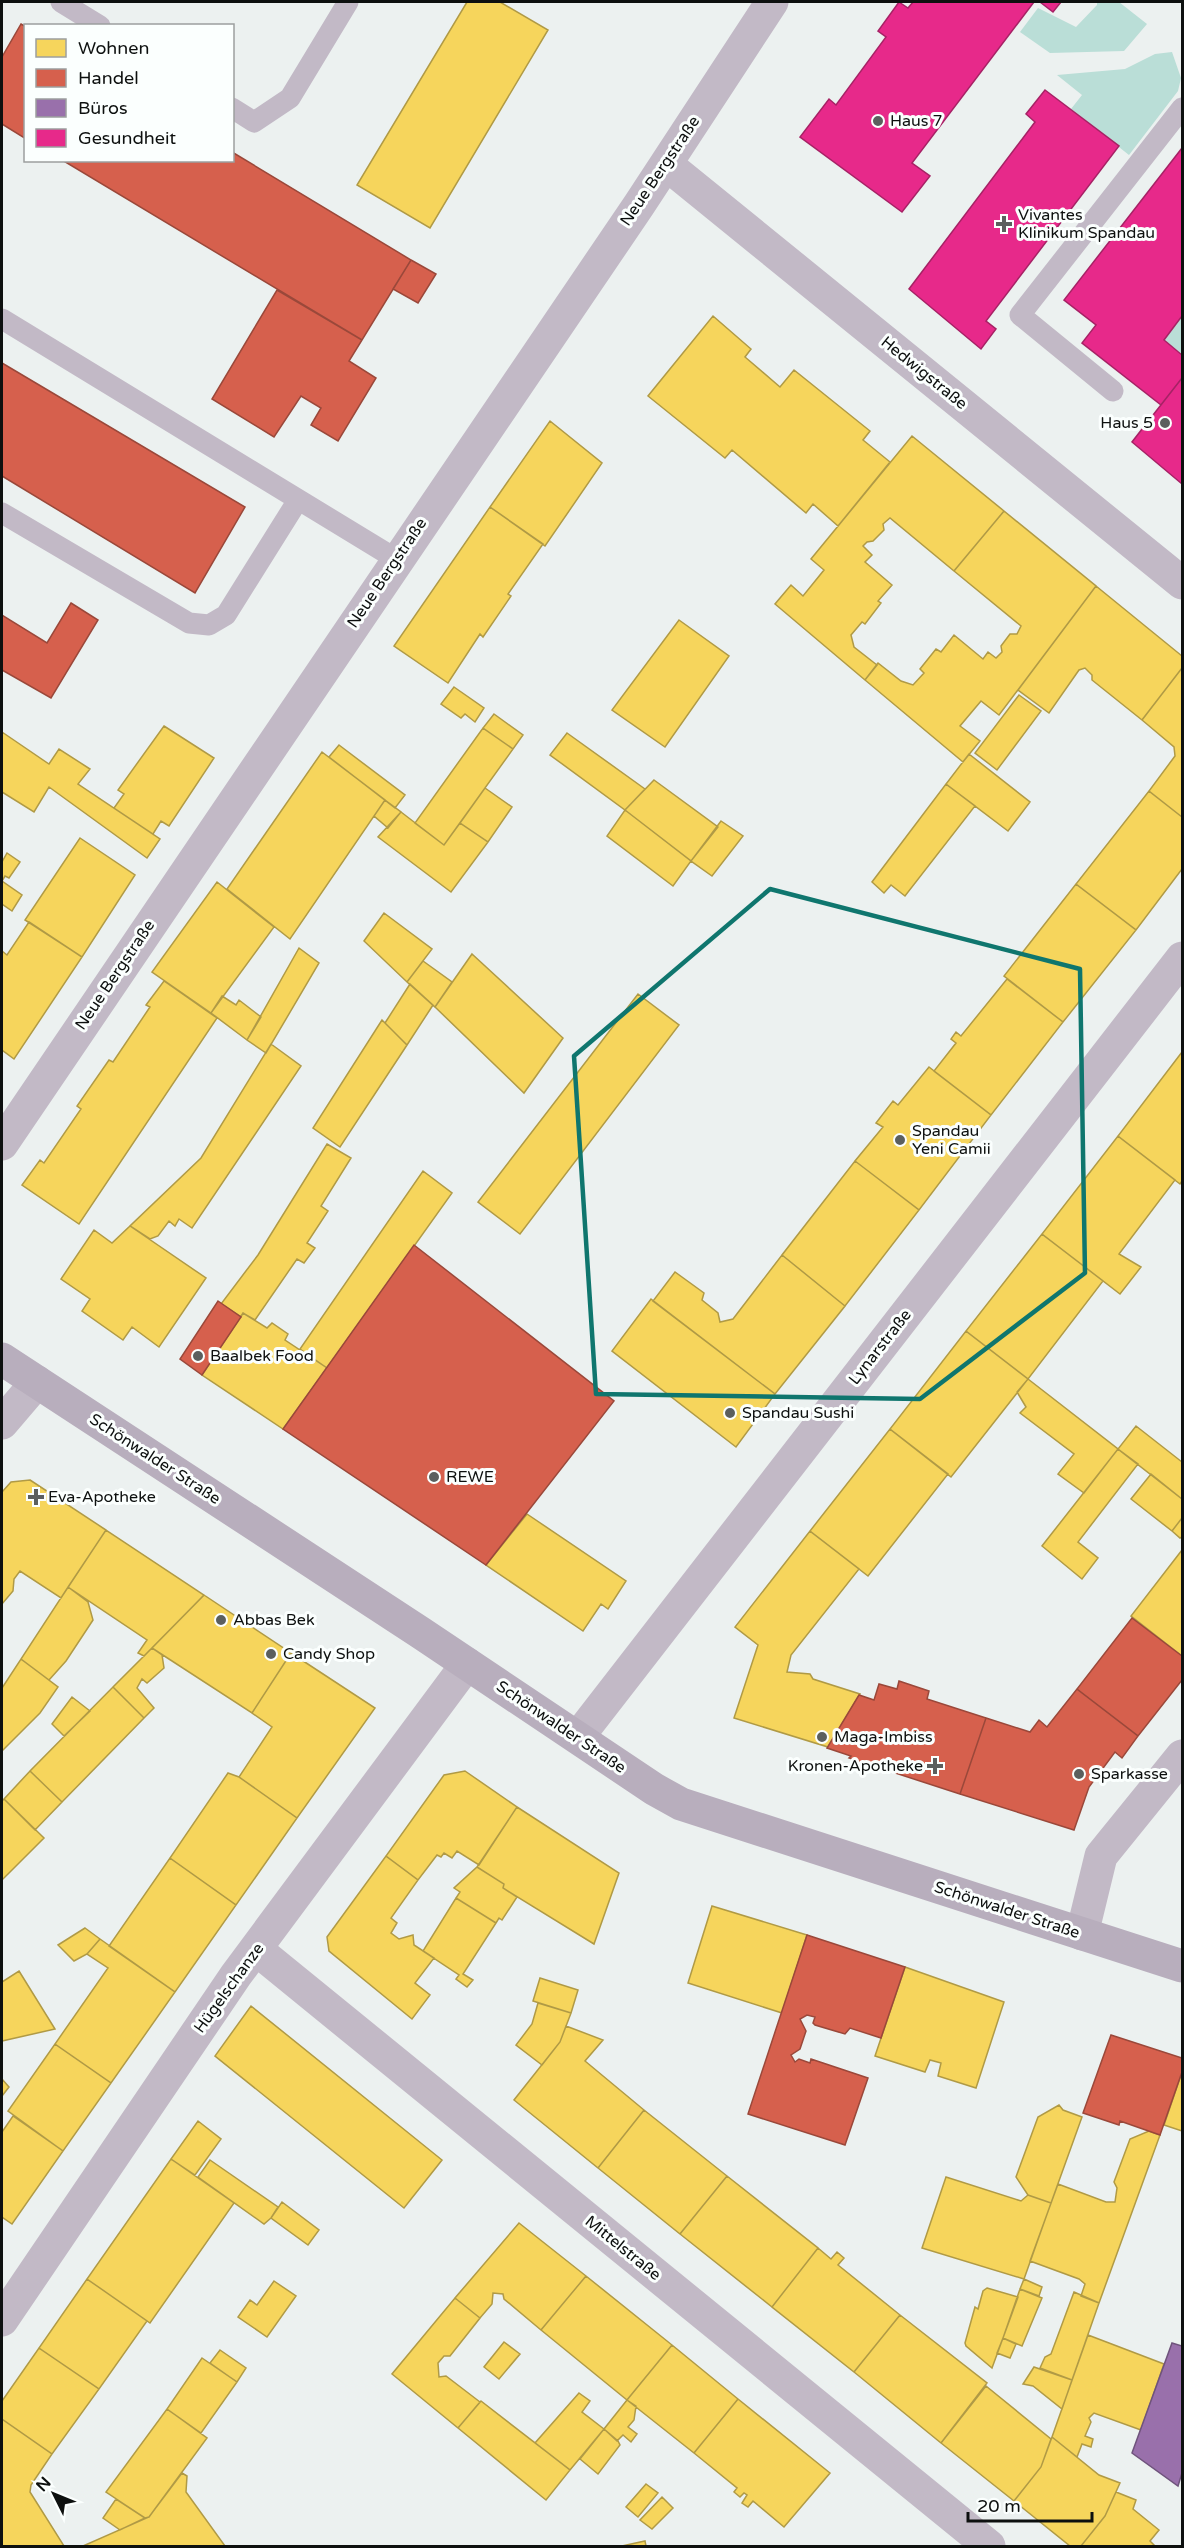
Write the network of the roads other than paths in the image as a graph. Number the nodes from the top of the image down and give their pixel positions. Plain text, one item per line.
1 (62, 2) edge
2 (348, 2) edge
3 (772, 2) edge
4 (97, 24) edge
5 (1182, 108) edge
6 (234, 109) edge
7 (666, 164) junction
8 (2, 319) edge
9 (1113, 391) dead end
10 (298, 500) junction
11 (2, 513) edge
12 (396, 559) junction
13 (1182, 583) edge
14 (1182, 958) edge
15 (2, 1144) edge
16 (2, 1359) edge
17 (37, 1382) junction
18 (2, 1423) edge
19 (467, 1664) junction
20 (578, 1737) junction
21 (1182, 1756) edge
22 (1082, 1934) junction
23 (257, 1950) junction
24 (1182, 1966) edge
25 (2, 2320) edge
26 (988, 2547) edge

1 - 4 lane
2 - 6 lane
3 - 7 street, Neue Bergstraße
5 - 9 lane
7 - 12 street, Neue Bergstraße
7 - 13 street, Hedwigstraße
8 - 10 lane
10 - 11 lane
10 - 12 lane
12 - 15 street, Neue Bergstraße
14 - 20 street, Lynarstraße
16 - 17 street, Schönwalder Straße
17 - 18 street
17 - 19 street, Schönwalder Straße
19 - 20 street, Schönwalder Straße
19 - 23 street, Hügelschanze
20 - 22 street, Schönwalder Straße
21 - 22 street
22 - 24 street, Schönwalder Straße
23 - 25 street, Hügelschanze
23 - 26 street, Mittelstraße

